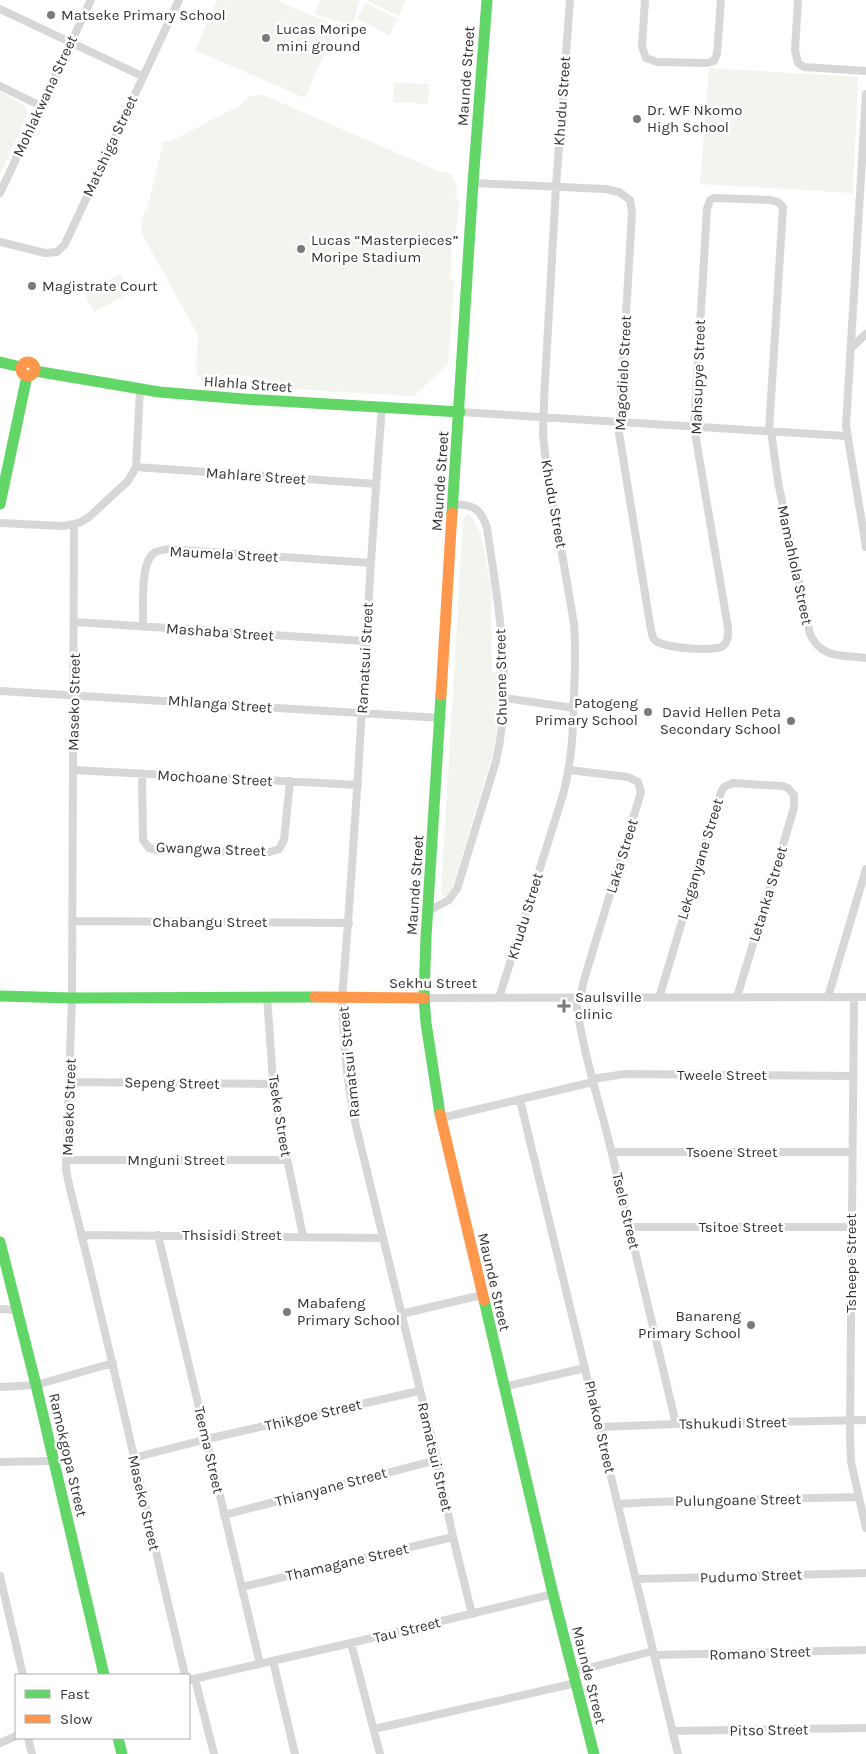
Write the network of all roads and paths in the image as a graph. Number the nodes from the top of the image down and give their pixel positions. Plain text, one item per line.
1 (91, 0) edge
2 (179, 0) edge
3 (487, 0) edge
4 (570, 0) edge
5 (645, 0) edge
6 (721, 0) edge
7 (798, 0) edge
8 (0, 9) edge
9 (70, 42) junction
10 (866, 71) edge
11 (142, 76) junction
12 (0, 86) edge
13 (866, 94) edge
14 (41, 106) junction
15 (473, 183) junction
16 (556, 186) junction
17 (0, 193) edge
18 (746, 199) joint
19 (0, 242) edge
20 (866, 334) edge
21 (852, 347) junction
22 (0, 362) edge
23 (28, 371) junction
24 (140, 389) junction
25 (382, 407) junction
26 (460, 412) junction
27 (543, 417) junction
28 (618, 421) junction
29 (694, 427) junction
30 (770, 431) junction
31 (846, 436) junction
32 (136, 467) junction
33 (376, 484) junction
34 (857, 492) junction
35 (866, 496) edge
36 (0, 504) edge
37 (454, 504) junction
38 (0, 523) edge
39 (74, 525) junction
40 (866, 547) edge
41 (371, 563) junction
42 (75, 622) junction
43 (143, 627) junction
44 (365, 641) junction
45 (693, 648) joint
46 (866, 658) edge
47 (0, 691) edge
48 (74, 695) junction
49 (504, 698) junction
50 (574, 708) junction
51 (363, 713) junction
52 (441, 718) junction
53 (73, 770) junction
54 (569, 770) junction
55 (142, 774) junction
56 (290, 781) junction
57 (358, 785) junction
58 (792, 791) joint
59 (866, 870) edge
60 (428, 911) junction
61 (72, 921) junction
62 (349, 923) junction
63 (0, 996) edge
64 (266, 996) junction
65 (828, 997) junction
66 (854, 997) junction
67 (866, 997) edge
68 (72, 998) junction
69 (342, 998) junction
70 (424, 998) junction
71 (499, 998) junction
72 (659, 998) junction
73 (737, 998) junction
74 (578, 999) junction
75 (853, 1076) junction
76 (593, 1081) junction
77 (70, 1082) junction
78 (273, 1084) junction
79 (520, 1100) junction
80 (441, 1118) junction
81 (612, 1152) junction
82 (852, 1152) junction
83 (66, 1160) junction
84 (287, 1160) junction
85 (629, 1227) junction
86 (852, 1227) junction
87 (82, 1235) junction
88 (158, 1235) junction
89 (303, 1236) junction
90 (383, 1238) junction
91 (0, 1242) edge
92 (482, 1295) junction
93 (0, 1310) edge
94 (17, 1310) junction
95 (401, 1314) junction
96 (114, 1363) junction
97 (585, 1368) junction
98 (36, 1385) junction
99 (0, 1387) edge
100 (503, 1387) junction
101 (420, 1391) junction
102 (850, 1420) junction
103 (866, 1420) edge
104 (676, 1424) junction
105 (600, 1427) junction
106 (206, 1439) junction
107 (133, 1458) junction
108 (437, 1460) junction
109 (54, 1461) junction
110 (0, 1462) edge
111 (858, 1497) junction
112 (618, 1504) junction
113 (224, 1515) junction
114 (866, 1528) edge
115 (452, 1537) junction
116 (866, 1573) edge
117 (0, 1576) edge
118 (636, 1579) junction
119 (242, 1587) junction
120 (553, 1594) junction
121 (472, 1614) junction
122 (351, 1643) junction
123 (866, 1650) edge
124 (654, 1653) junction
125 (273, 1661) junction
126 (260, 1664) junction
127 (23, 1674) edge
128 (104, 1674) edge
129 (185, 1674) edge
130 (575, 1677) junction
131 (192, 1679) edge
132 (866, 1728) edge
133 (374, 1729) junction
134 (672, 1731) junction
135 (15, 1736) edge
136 (28, 1739) edge
137 (118, 1739) edge
138 (0, 1742) edge
139 (32, 1754) edge
140 (122, 1754) edge
141 (214, 1754) edge
142 (296, 1754) edge
143 (380, 1754) edge
144 (594, 1754) edge
145 (678, 1754) edge

1 - 9 street, Mohlakwana Street
2 - 11 street, Matshiga Street
3 - 15 street, Maunde Street
4 - 16 street, Khudu Street
5 - 6 street
7 - 10 street
8 - 9 street
9 - 11 street
9 - 14 street, Mohlakwana Street
11 - 19 street, Matshiga Street
12 - 14 street
13 - 21 street
14 - 17 street, Mohlakwana Street
15 - 16 street, Magodielo Street
15 - 26 street, Maunde Street
16 - 27 street, Khudu Street
16 - 28 street, Magodielo Street
18 - 29 street, Mahsupye Street
18 - 30 street, Mamahlola Street
20 - 21 street
21 - 31 street
22 - 23 street, Hlahla Street
23 - 24 street, Hlahla Street
23 - 36 street
24 - 25 street, Hlahla Street
24 - 32 street
25 - 26 street, Hlahla Street
25 - 33 street, Ramatsui Street
26 - 27 street
26 - 37 street, Maunde Street
27 - 28 street
27 - 50 street, Khudu Street
28 - 29 street
28 - 45 street, Magodielo Street
29 - 30 street
29 - 45 street, Mahsupye Street
30 - 31 street
30 - 46 street, Mamahlola Street
31 - 34 street
32 - 33 street, Mahlare Street
32 - 39 street
33 - 41 street, Ramatsui Street
34 - 35 street
34 - 40 street
37 - 49 street, Chuene Street
37 - 52 street, Maunde Street
38 - 39 street
39 - 42 street, Maseko Street
41 - 43 street, Maumela Street
41 - 44 street, Ramatsui Street
42 - 43 street, Mashaba Street
42 - 48 street, Maseko Street
43 - 44 street, Mashaba Street
44 - 51 street, Ramatsui Street
47 - 48 street, Mhlanga Street
48 - 51 street, Mhlanga Street
48 - 53 street, Maseko Street
49 - 50 street
49 - 60 street, Chuene Street
50 - 54 street, Khudu Street
51 - 52 street, Mhlanga Street
51 - 57 street, Ramatsui Street
52 - 60 street, Maunde Street
53 - 55 street, Mochoane Street
53 - 61 street, Maseko Street
54 - 71 street, Khudu Street
54 - 74 street, Laka Street
55 - 56 street, Mochoane Street
55 - 56 street, Gwangwa Street
56 - 57 street, Mochoane Street
57 - 62 street, Ramatsui Street
58 - 72 street, Lekganyane Street
58 - 73 street, Letanka Street
59 - 65 street
60 - 70 street, Maunde Street
61 - 62 street, Chabangu Street
61 - 68 street, Maseko Street
62 - 69 street, Ramatsui Street
63 - 68 street, Sekhu Street
64 - 68 street, Sekhu Street
64 - 69 street, Sekhu Street
64 - 78 street, Tseke Street
65 - 66 street, Sekhu Street
65 - 73 street, Sekhu Street
66 - 67 street, Sekhu Street
66 - 75 street, Tsheepe Street
68 - 77 street, Maseko Street
69 - 70 street, Sekhu Street
69 - 90 street, Ramatsui Street
70 - 71 street, Sekhu Street
70 - 80 street, Maunde Street
71 - 74 street, Sekhu Street
72 - 73 street, Sekhu Street
72 - 74 street, Sekhu Street
74 - 76 street, Tsele Street
75 - 76 street, Tweele Street
75 - 82 street, Tsheepe Street
76 - 79 street, Tweele Street
76 - 81 street, Tsele Street
77 - 78 street, Sepeng Street
77 - 83 street, Maseko Street
78 - 84 street, Tseke Street
79 - 80 street, Tweele Street
79 - 97 street, Phakoe Street
80 - 92 street, Maunde Street
81 - 82 street, Tsoene Street
81 - 85 street, Tsele Street
82 - 86 street, Tsheepe Street
83 - 84 street, Mnguni Street
83 - 87 street, Maseko Street
84 - 89 street, Tseke Street
85 - 86 street, Tsitoe Street
85 - 104 street, Tsele Street
86 - 102 street, Tsheepe Street
87 - 88 street, Thsisidi Street
87 - 96 street, Maseko Street
88 - 89 street, Thsisidi Street
88 - 106 street, Teema Street
89 - 90 street, Thsisidi Street
90 - 95 street, Ramatsui Street
91 - 94 street, Ramokgopa Street
92 - 95 street
92 - 100 street, Maunde Street
93 - 94 street
94 - 98 street, Ramokgopa Street
95 - 101 street, Ramatsui Street
96 - 98 street
96 - 107 street, Maseko Street
97 - 100 street
97 - 105 street, Phakoe Street
98 - 99 street
98 - 109 street, Ramokgopa Street
100 - 120 street, Maunde Street
101 - 106 street, Thikgoe Street
101 - 108 street, Ramatsui Street
102 - 103 street, Tshukudi Street
102 - 104 street, Tshukudi Street
102 - 111 street, Tsheepe Street
104 - 105 street, Tshukudi Street
105 - 112 street, Phakoe Street
106 - 107 street, Thikgoe Street
106 - 113 street, Teema Street
107 - 129 street, Maseko Street
108 - 113 street, Thianyane Street
108 - 115 street, Ramatsui Street
109 - 110 street
109 - 128 street, Ramokgopa Street
111 - 112 street, Pulungoane Street
111 - 114 street, Tsheepe Street
112 - 118 street, Phakoe Street
113 - 119 street, Teema Street
115 - 119 street, Thamagane Street
115 - 121 street, Ramatsui Street
116 - 118 street, Pudumo Street
117 - 127 street
118 - 124 street, Phakoe Street
119 - 126 street, Teema Street
120 - 121 street, Tau Street
120 - 130 street, Maunde Street
121 - 122 street, Tau Street
122 - 125 street, Tau Street
122 - 133 street
123 - 124 street, Romano Street
124 - 130 street, Romano Street
124 - 134 street, Phakoe Street
125 - 126 street, Tau Street
125 - 142 street
126 - 131 street, Tau Street
130 - 133 street, Romano Street
130 - 144 street, Maunde Street
131 - 141 street
132 - 134 street, Pitso Street
133 - 143 street
134 - 145 street, Phakoe Street
135 - 138 street
136 - 139 street
137 - 140 street

